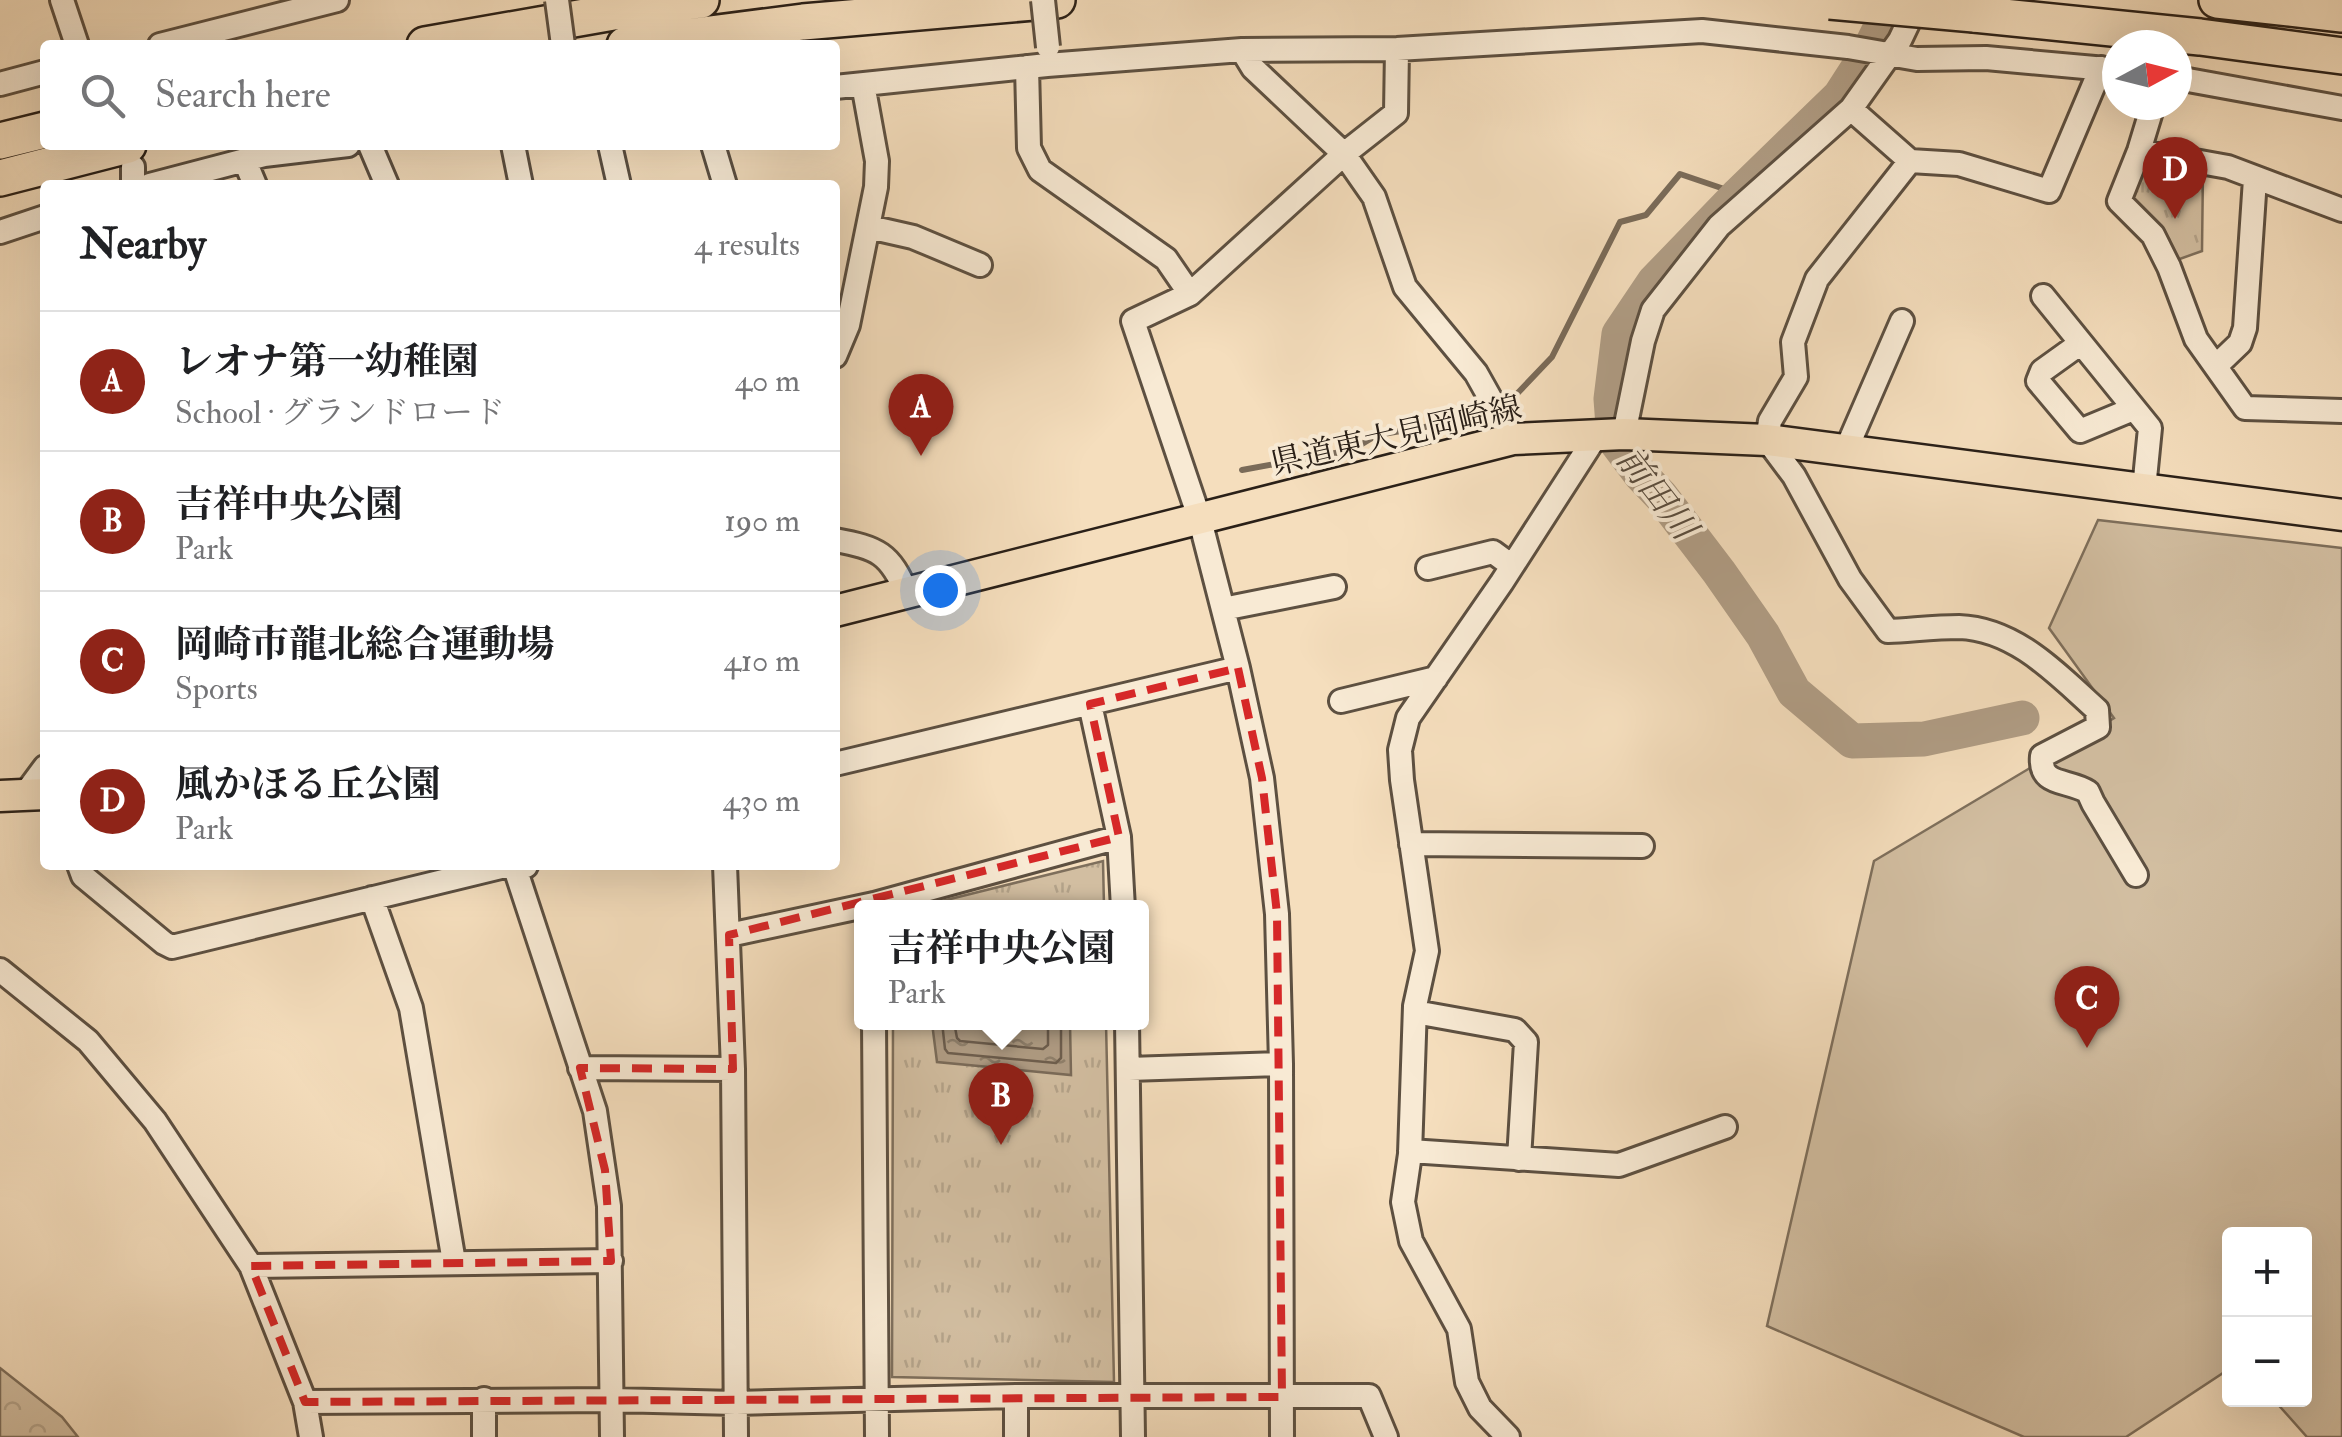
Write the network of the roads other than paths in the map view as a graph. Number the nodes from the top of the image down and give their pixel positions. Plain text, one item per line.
1 (62, 0) edge
2 (337, 0) edge
3 (557, 0) edge
4 (701, 0) edge
5 (1043, 0) edge
6 (1057, 0) edge
7 (1814, 0) edge
8 (1919, 0) edge
9 (2217, 0) edge
10 (1830, 1) edge
11 (2342, 14) edge
12 (74, 40) edge
13 (180, 40) edge
14 (454, 40) edge
15 (562, 40) edge
16 (663, 40) edge
17 (1397, 49) junction
18 (1242, 50) junction
19 (1888, 54) junction
20 (2342, 56) edge
21 (1040, 60) junction
22 (2102, 68) edge
23 (40, 73) edge
24 (2192, 81) edge
25 (2102, 83) edge
26 (0, 84) edge
27 (863, 84) junction
28 (840, 86) edge
29 (2342, 108) edge
30 (1851, 109) junction
31 (2149, 120) edge
32 (40, 131) edge
33 (0, 141) edge
34 (306, 150) edge
35 (372, 150) edge
36 (515, 150) edge
37 (611, 150) edge
38 (715, 150) edge
39 (2139, 151) junction
40 (1344, 154) junction
41 (1910, 160) junction
42 (245, 161) junction
43 (136, 171) edge
44 (0, 178) edge
45 (2255, 178) junction
46 (253, 180) edge
47 (386, 180) edge
48 (520, 180) edge
49 (618, 180) edge
50 (724, 180) edge
51 (2342, 210) edge
52 (40, 220) edge
53 (869, 227) junction
54 (0, 232) edge
55 (980, 265) dead end
56 (1190, 294) junction
57 (2044, 296) dead end
58 (1902, 322) dead end
59 (2081, 343) junction
60 (840, 344) edge
61 (2216, 366) junction
62 (2133, 409) junction
63 (2342, 410) edge
64 (1610, 435) junction
65 (1514, 439) junction
66 (1768, 440) junction
67 (1846, 450) junction
68 (2144, 490) junction
69 (2342, 516) edge
70 (1200, 520) junction
71 (840, 541) edge
72 (1512, 566) junction
73 (1428, 568) dead end
74 (1334, 586) dead end
75 (908, 594) junction
76 (1223, 608) junction
77 (840, 611) edge
78 (1238, 668) junction
79 (1436, 678) junction
80 (1341, 701) dead end
81 (1090, 704) junction
82 (840, 763) edge
83 (40, 773) edge
84 (23, 794) edge
85 (1120, 837) junction
86 (1411, 844) junction
87 (1642, 846) dead end
88 (81, 870) edge
89 (488, 870) edge
90 (524, 870) edge
91 (725, 870) edge
92 (2136, 876) dead end
93 (372, 898) junction
94 (895, 900) edge
95 (1122, 900) edge
96 (854, 910) edge
97 (729, 935) junction
98 (0, 970) edge
99 (1415, 1012) junction
100 (874, 1030) edge
101 (1128, 1030) edge
102 (1281, 1064) junction
103 (580, 1068) junction
104 (733, 1069) junction
105 (1130, 1069) junction
106 (1725, 1127) dead end
107 (1410, 1151) junction
108 (1519, 1159) junction
109 (611, 1261) junction
110 (454, 1262) junction
111 (251, 1266) junction
112 (1016, 1396) junction
113 (1282, 1396) junction
114 (1133, 1397) junction
115 (484, 1400) junction
116 (612, 1400) junction
117 (876, 1401) junction
118 (305, 1402) junction
119 (736, 1403) junction
120 (311, 1437) edge
121 (484, 1437) edge
122 (612, 1437) edge
123 (736, 1437) edge
124 (877, 1437) edge
125 (1016, 1437) edge
126 (1133, 1437) edge
127 (1282, 1437) edge
128 (1386, 1437) edge
129 (1508, 1437) edge

1 - 12 street
2 - 13 street
3 - 15 street, bridge
4 - 14 highway
5 - 21 street, bridge
6 - 16 highway
7 - 10 highway
8 - 19 street
9 - 11 highway
10 - 20 highway, bridge
17 - 18 street
17 - 19 street
17 - 40 street
18 - 21 street
18 - 40 street
19 - 22 street
19 - 30 street
21 - 27 street
21 - 56 street
23 - 26 street
24 - 29 street
25 - 41 street
27 - 28 street
27 - 53 street
30 - 41 street
30 - 64 street
31 - 39 street
32 - 33 highway
34 - 42 street
35 - 47 street
36 - 48 street
37 - 49 street
38 - 50 street
39 - 45 street
39 - 61 street
40 - 56 street
40 - 65 street
41 - 66 street
42 - 43 street
42 - 46 street
43 - 44 highway
45 - 51 street
45 - 61 street
52 - 54 street
53 - 55 street
53 - 60 street
56 - 70 street
57 - 59 street
58 - 67 street
59 - 62 street
59 - 62 street
61 - 63 street
62 - 68 street
64 - 65 main road, 県道東大見岡崎線
64 - 66 main road, 県道東大見岡崎線
64 - 72 street
65 - 70 main road, 県道東大見岡崎線
66 - 67 main road, 県道東大見岡崎線
66 - 92 street
67 - 68 main road, 県道東大見岡崎線
68 - 69 main road, 県道東大見岡崎線
70 - 75 main road, 県道東大見岡崎線
70 - 76 street
71 - 75 street
72 - 73 street
72 - 79 street
74 - 76 street
75 - 77 main road, 県道東大見岡崎線
76 - 78 street
78 - 81 street
78 - 102 street
79 - 80 street
79 - 86 street
81 - 82 street
81 - 85 street
83 - 84 street
85 - 94 street
85 - 95 street
86 - 87 street
86 - 99 street
88 - 93 street
89 - 93 street
90 - 103 street
91 - 97 street
93 - 110 street
96 - 97 street
97 - 104 street
98 - 111 street
99 - 107 street
99 - 108 street
100 - 117 street
101 - 105 street
102 - 105 street
102 - 113 street
103 - 104 street
103 - 109 street
104 - 119 street
105 - 114 street
106 - 108 street
107 - 108 street
107 - 129 street
109 - 110 street
109 - 116 street
110 - 111 street
111 - 118 street
112 - 114 street
112 - 117 street
112 - 125 street
113 - 114 street
113 - 127 street
113 - 128 street
114 - 126 street
115 - 116 street
115 - 118 street
115 - 121 street
116 - 119 street
116 - 122 street
117 - 119 street
117 - 124 street
118 - 120 street
119 - 123 street

